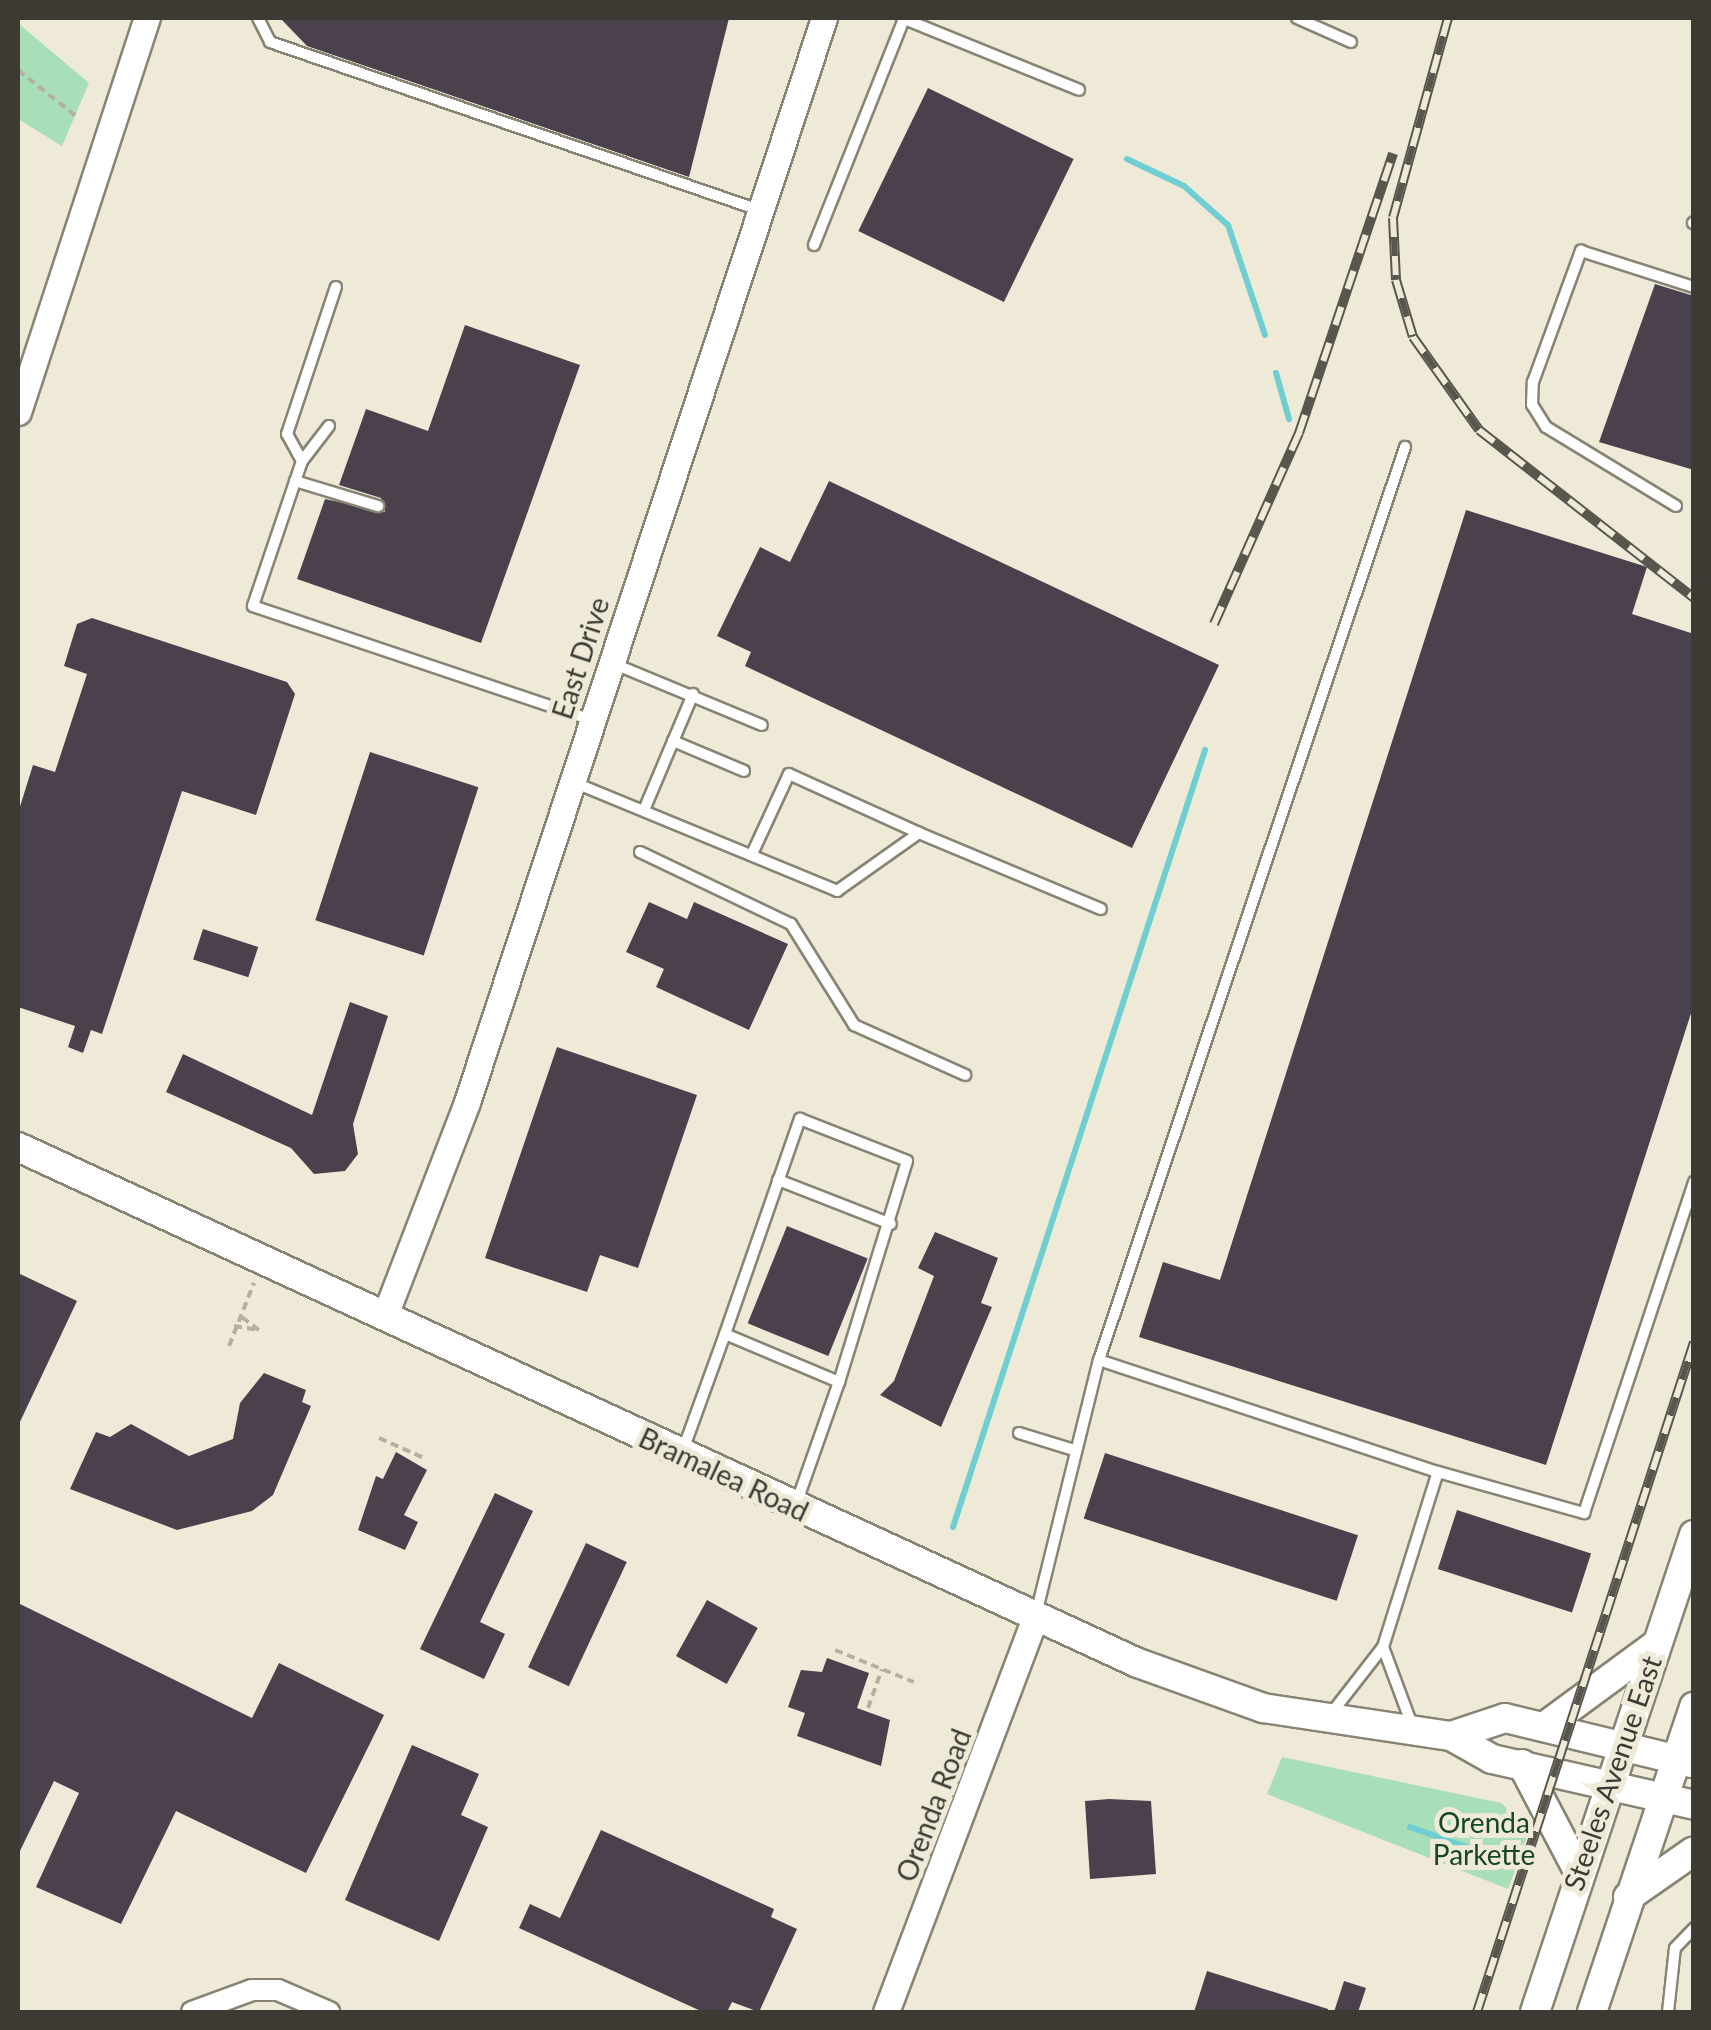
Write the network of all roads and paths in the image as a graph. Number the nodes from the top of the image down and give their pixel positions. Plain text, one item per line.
1 (147, 18) edge
2 (258, 18) edge
3 (824, 18) edge
4 (902, 18) edge
5 (1296, 18) edge
6 (1351, 42) dead end
7 (18, 70) edge
8 (1079, 90) dead end
9 (76, 117) dead end
10 (760, 210) junction
11 (814, 245) dead end
12 (336, 287) dead end
13 (1694, 287) edge
14 (18, 412) edge
15 (330, 426) dead end
16 (1405, 447) dead end
17 (302, 461) junction
18 (296, 480) junction
19 (378, 506) dead end
20 (1676, 506) dead end
21 (611, 662) junction
22 (693, 694) junction
23 (592, 720) junction
24 (762, 724) dead end
25 (674, 740) junction
26 (744, 771) dead end
27 (572, 782) junction
28 (644, 810) junction
29 (919, 833) junction
30 (640, 852) dead end
31 (752, 854) junction
32 (1101, 910) dead end
33 (965, 1075) dead end
34 (18, 1147) edge
35 (778, 1180) junction
36 (1694, 1182) edge
37 (891, 1224) junction
38 (265, 1260) junction
39 (238, 1314) junction
40 (384, 1314) junction
41 (234, 1326) junction
42 (725, 1334) junction
43 (229, 1346) dead end
44 (1099, 1360) junction
45 (839, 1382) junction
46 (1019, 1433) dead end
47 (379, 1438) dead end
48 (1074, 1450) junction
49 (682, 1454) junction
50 (424, 1458) dead end
51 (1438, 1472) junction
52 (795, 1506) junction
53 (1694, 1535) edge
54 (1035, 1618) junction
55 (1657, 1644) junction
56 (1383, 1646) junction
57 (835, 1650) dead end
58 (882, 1669) junction
59 (914, 1682) dead end
60 (1694, 1707) edge
61 (868, 1708) dead end
62 (1329, 1717) junction
63 (1548, 1724) junction
64 (1413, 1729) junction
65 (1451, 1736) junction
66 (1622, 1744) junction
67 (1684, 1761) edge
68 (1522, 1764) junction
69 (1608, 1782) junction
70 (1662, 1796) junction
71 (1694, 1804) edge
72 (1694, 1851) edge
73 (1576, 1867) junction
74 (1628, 1897) junction
75 (1694, 1928) edge
76 (192, 2012) edge
77 (329, 2012) edge
78 (886, 2012) edge
79 (1535, 2012) edge
80 (1592, 2012) edge
81 (1668, 2012) edge

1 - 14 street
2 - 10 lane
3 - 10 street, East Drive
4 - 8 lane
4 - 11 lane
5 - 6 lane
7 - 9 path
10 - 21 street, East Drive
12 - 17 lane
13 - 20 lane
15 - 17 lane
16 - 44 lane
17 - 18 lane
18 - 19 lane
18 - 23 lane
21 - 22 lane
21 - 23 street, East Drive
22 - 24 lane
22 - 25 lane
23 - 27 street, East Drive
25 - 26 lane
25 - 28 lane
27 - 28 lane
27 - 40 street, East Drive
28 - 31 lane
29 - 31 lane
29 - 31 lane
29 - 32 lane
30 - 33 lane
34 - 38 main road, Bramalea Road
35 - 37 lane
35 - 37 lane
35 - 42 lane
36 - 51 lane
37 - 45 lane
38 - 39 path
38 - 40 main road, Bramalea Road
39 - 41 path
39 - 41 path
40 - 49 main road, Bramalea Road
41 - 43 path
42 - 45 lane
42 - 49 lane
44 - 48 lane
44 - 51 lane
45 - 52 lane
46 - 48 lane
47 - 50 path
48 - 54 lane
49 - 52 main road, Bramalea Road
51 - 56 lane
52 - 54 main road, Bramalea Road
53 - 55 main road, Steeles Avenue East
54 - 62 main road, Bramalea Road
54 - 78 street, Orenda Road
55 - 63 main road
55 - 66 main road, Steeles Avenue East
56 - 62 lane
56 - 64 lane
57 - 58 path
58 - 59 path
58 - 61 path
60 - 67 main road, Steeles Avenue East
62 - 64 main road, Bramalea Road
63 - 65 main road, Bramalea Road
63 - 66 main road, Bramalea Road
64 - 65 main road, Bramalea Road
65 - 68 main road, Bramalea Road
66 - 67 main road, Bramalea Road
66 - 69 main road, Steeles Avenue East
67 - 70 main road, Steeles Avenue East
68 - 69 main road, Bramalea Road
68 - 73 main road
69 - 70 main road, Bramalea Road
69 - 73 main road, Steeles Avenue East
70 - 71 main road, Bramalea Road
70 - 74 main road, Steeles Avenue East
72 - 74 main road
73 - 79 main road, Steeles Avenue East
74 - 80 main road, Steeles Avenue East
75 - 81 lane
76 - 77 street

